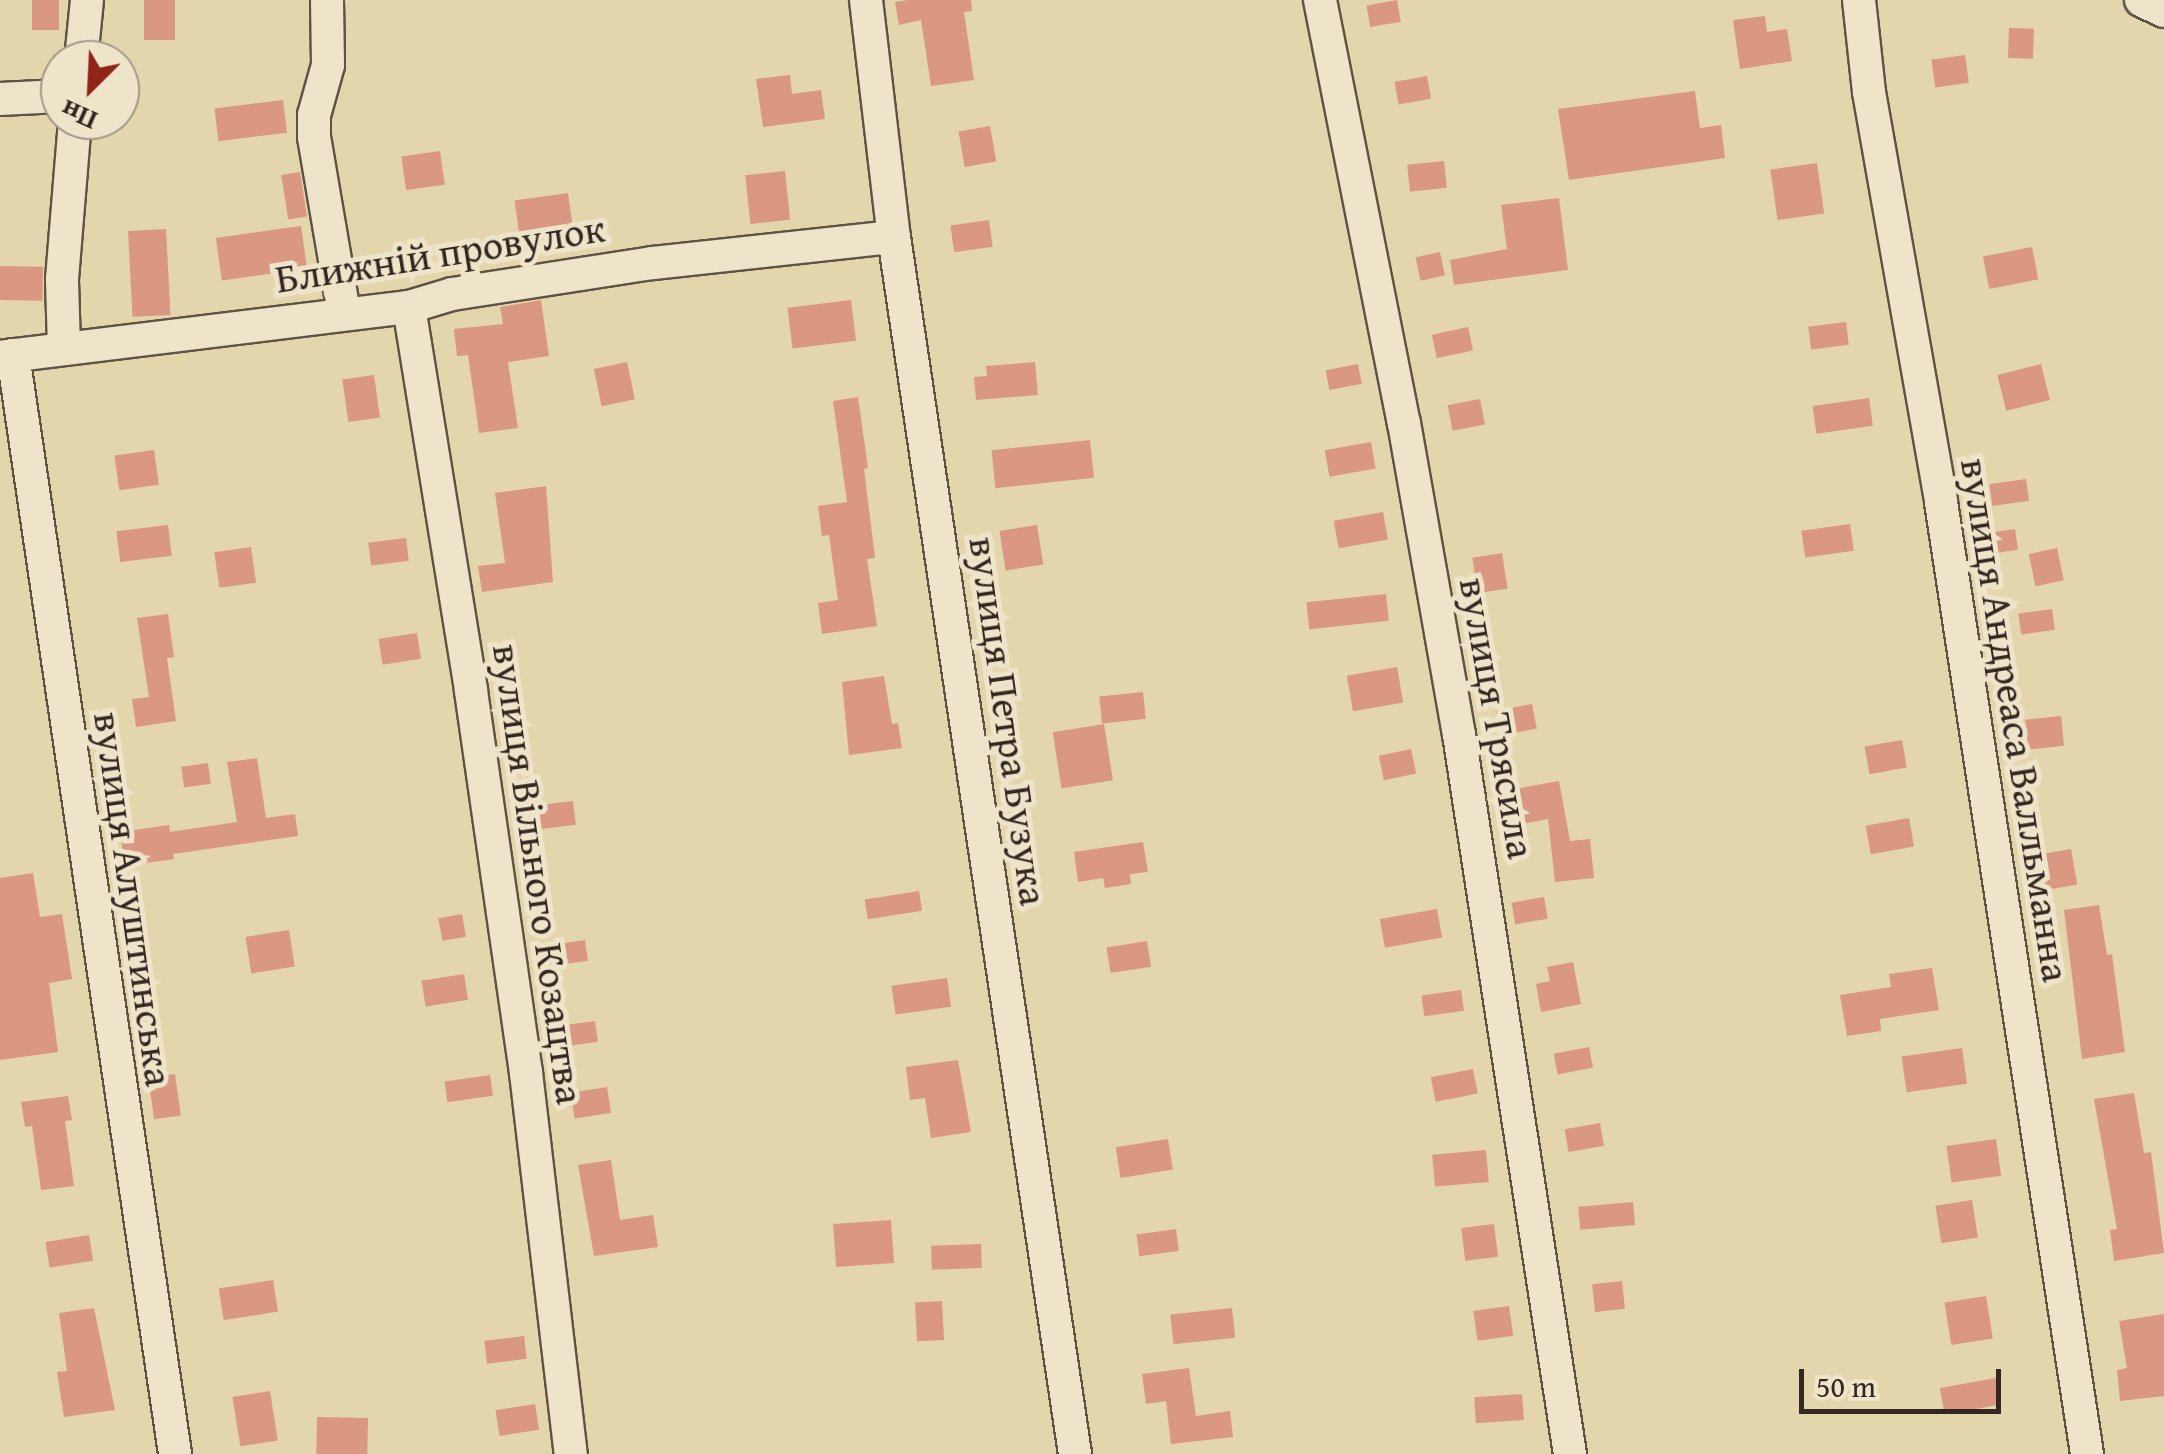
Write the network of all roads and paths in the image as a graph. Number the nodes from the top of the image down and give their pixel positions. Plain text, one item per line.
1 (87, 0) edge
2 (327, 0) edge
3 (866, 0) edge
4 (1320, 0) edge
5 (1859, 0) edge
6 (2140, 0) edge
7 (2164, 10) edge
8 (83, 40) edge
9 (40, 97) edge
10 (0, 99) edge
11 (73, 140) edge
12 (894, 237) junction
13 (408, 308) junction
14 (344, 312) junction
15 (64, 348) junction
16 (6, 356) edge
17 (175, 1454) edge
18 (571, 1454) edge
19 (1076, 1454) edge
20 (1570, 1454) edge
21 (2087, 1454) edge

1 - 8 street
2 - 14 street
3 - 12 street, вулиця Петра Бузука
4 - 20 street, вулиця Трясила
5 - 21 street, вулиця Андреаса Валльманна
6 - 7 street
9 - 10 street
11 - 15 street
12 - 13 street, Ближній провулок
12 - 19 street, вулиця Петра Бузука
13 - 14 street, Ближній провулок
13 - 18 street, вулиця Вільного Козацтва
14 - 15 street, Ближній провулок
15 - 16 street, Ближній провулок
16 - 17 street, вулиця Алуштинська

